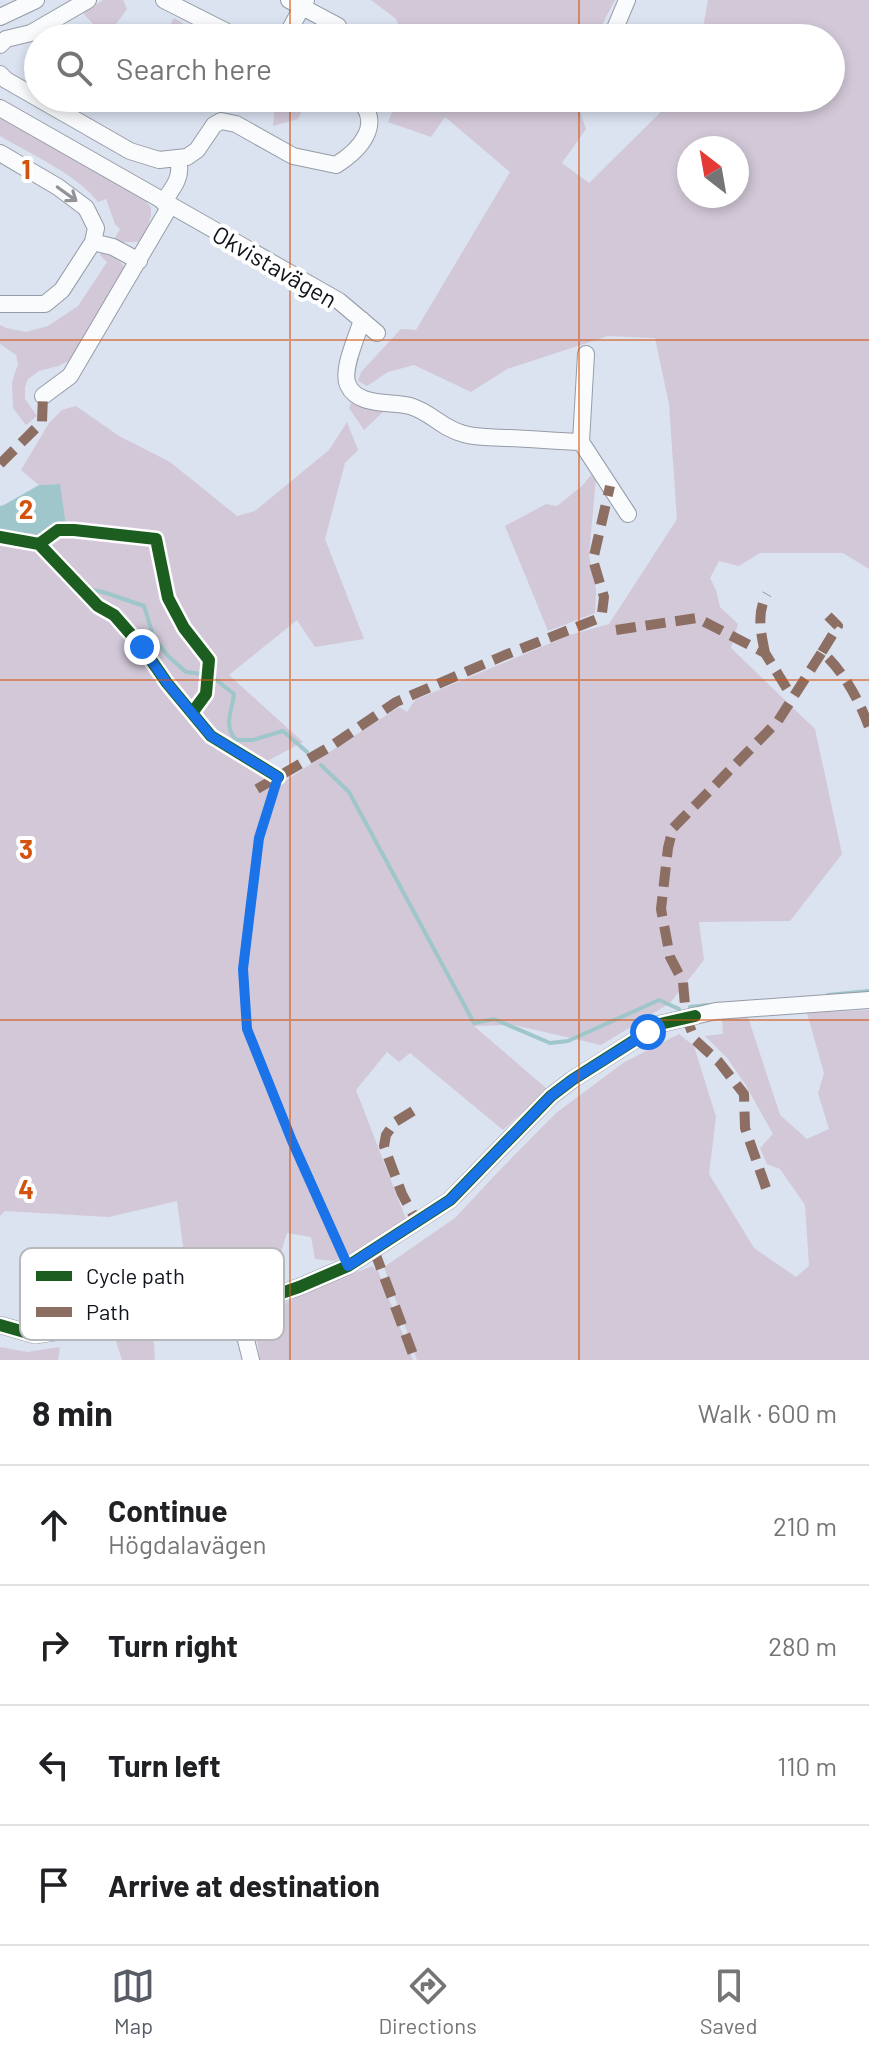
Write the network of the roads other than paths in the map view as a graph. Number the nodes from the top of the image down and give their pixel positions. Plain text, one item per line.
1 (36, 0) edge
2 (88, 0) edge
3 (164, 0) edge
4 (299, 2) edge
5 (626, 2) edge
6 (0, 17) edge
7 (47, 24) edge
8 (211, 24) edge
9 (290, 24) edge
10 (335, 24) edge
11 (617, 24) edge
12 (24, 35) edge
13 (0, 45) edge
14 (0, 74) edge
15 (24, 90) edge
16 (0, 108) edge
17 (62, 112) edge
18 (368, 112) edge
19 (0, 153) edge
20 (178, 159) junction
21 (167, 204) junction
22 (93, 242) junction
23 (139, 261) junction
24 (0, 304) edge
25 (362, 320) junction
26 (377, 333) dead end
27 (586, 354) dead end
28 (43, 396) dead end
29 (581, 442) junction
30 (628, 514) dead end
31 (869, 1000) edge
32 (284, 1292) edge
33 (0, 1325) edge
34 (20, 1331) edge
35 (246, 1340) edge
36 (251, 1360) edge

1 - 6 street
2 - 7 street
3 - 8 street
4 - 9 street
4 - 10 street
5 - 11 street
12 - 13 street
14 - 15 street
16 - 21 street, Okvistavägen
17 - 20 street
18 - 20 street
19 -> 22 street
20 - 21 street
21 - 23 street
21 - 25 street, Okvistavägen
22 - 23 street
22 - 24 street
23 - 28 street
25 - 26 street, Okvistavägen
25 - 29 street
27 - 29 street
29 - 30 street
31 - 32 street
33 - 34 street
35 - 36 street

